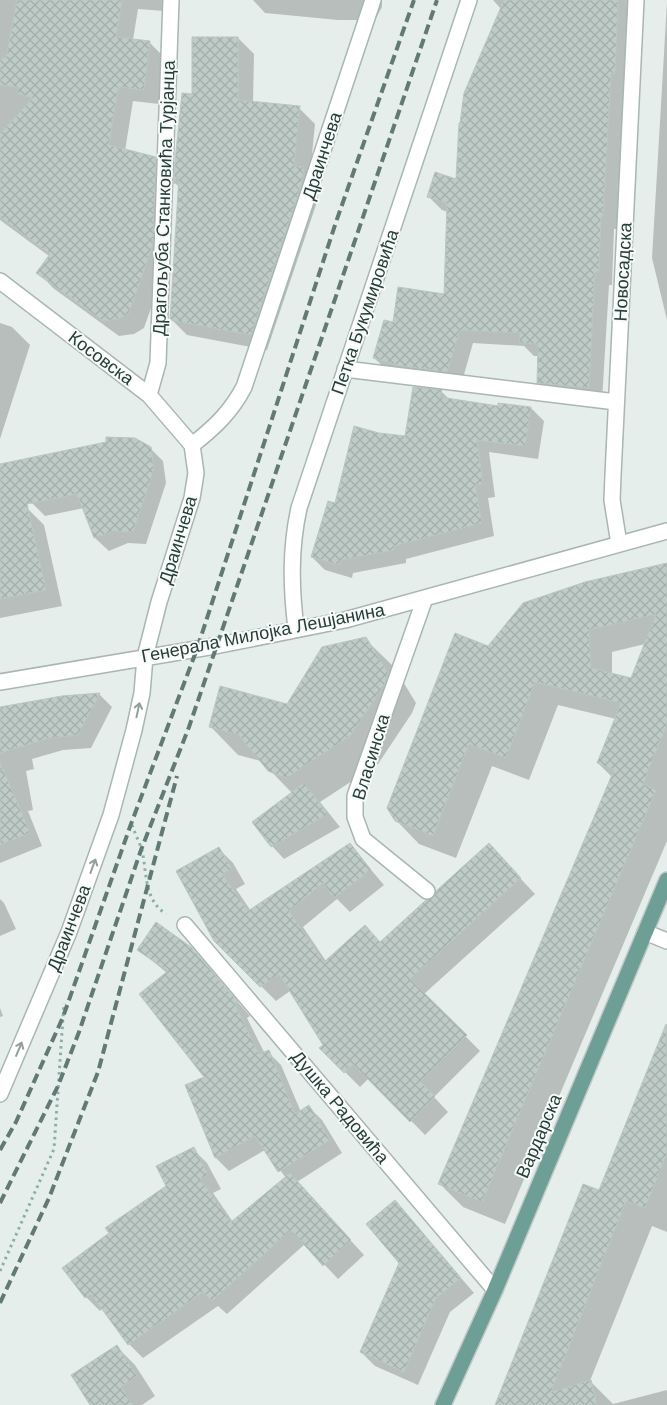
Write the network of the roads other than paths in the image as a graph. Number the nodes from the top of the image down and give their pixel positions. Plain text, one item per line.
1 (171, 0) edge
2 (373, 0) edge
3 (470, 0) edge
4 (636, 0) edge
5 (0, 281) edge
6 (345, 369) junction
7 (149, 395) junction
8 (616, 402) junction
9 (192, 445) junction
10 (667, 531) edge
11 (619, 544) junction
12 (425, 598) junction
13 (296, 629) junction
14 (145, 657) junction
15 (0, 682) edge
16 (667, 880) edge
17 (427, 890) dead end
18 (185, 925) road end
19 (645, 932) junction
20 (667, 941) edge
21 (0, 1091) edge
22 (494, 1290) junction
23 (443, 1405) edge

1 - 7 street, Драгољуба Станковића Турјанца
2 - 9 street, Драинчева
3 - 6 street, Петка Букумировића
4 - 8 street, Новосадска
5 - 7 street, Косовска
6 - 8 street
6 - 13 street, Петка Букумировића
7 - 9 street, Косовска
8 - 11 street, Новосадска
9 - 14 street, Драинчева
10 - 11 street, Генерала Милојка Лешјанина
11 - 12 street, Генерала Милојка Лешјанина
12 - 13 street, Генерала Милојка Лешјанина
12 - 17 street, Власинска
13 - 14 street, Генерала Милојка Лешјанина
14 - 15 street, Генерала Милојка Лешјанина
21 -> 14 street, Драинчева
16 - 19 main road, Вардарска
18 - 22 street, Душка Радовића
19 - 20 street
19 - 22 main road, Вардарска
22 - 23 main road, Вардарска

